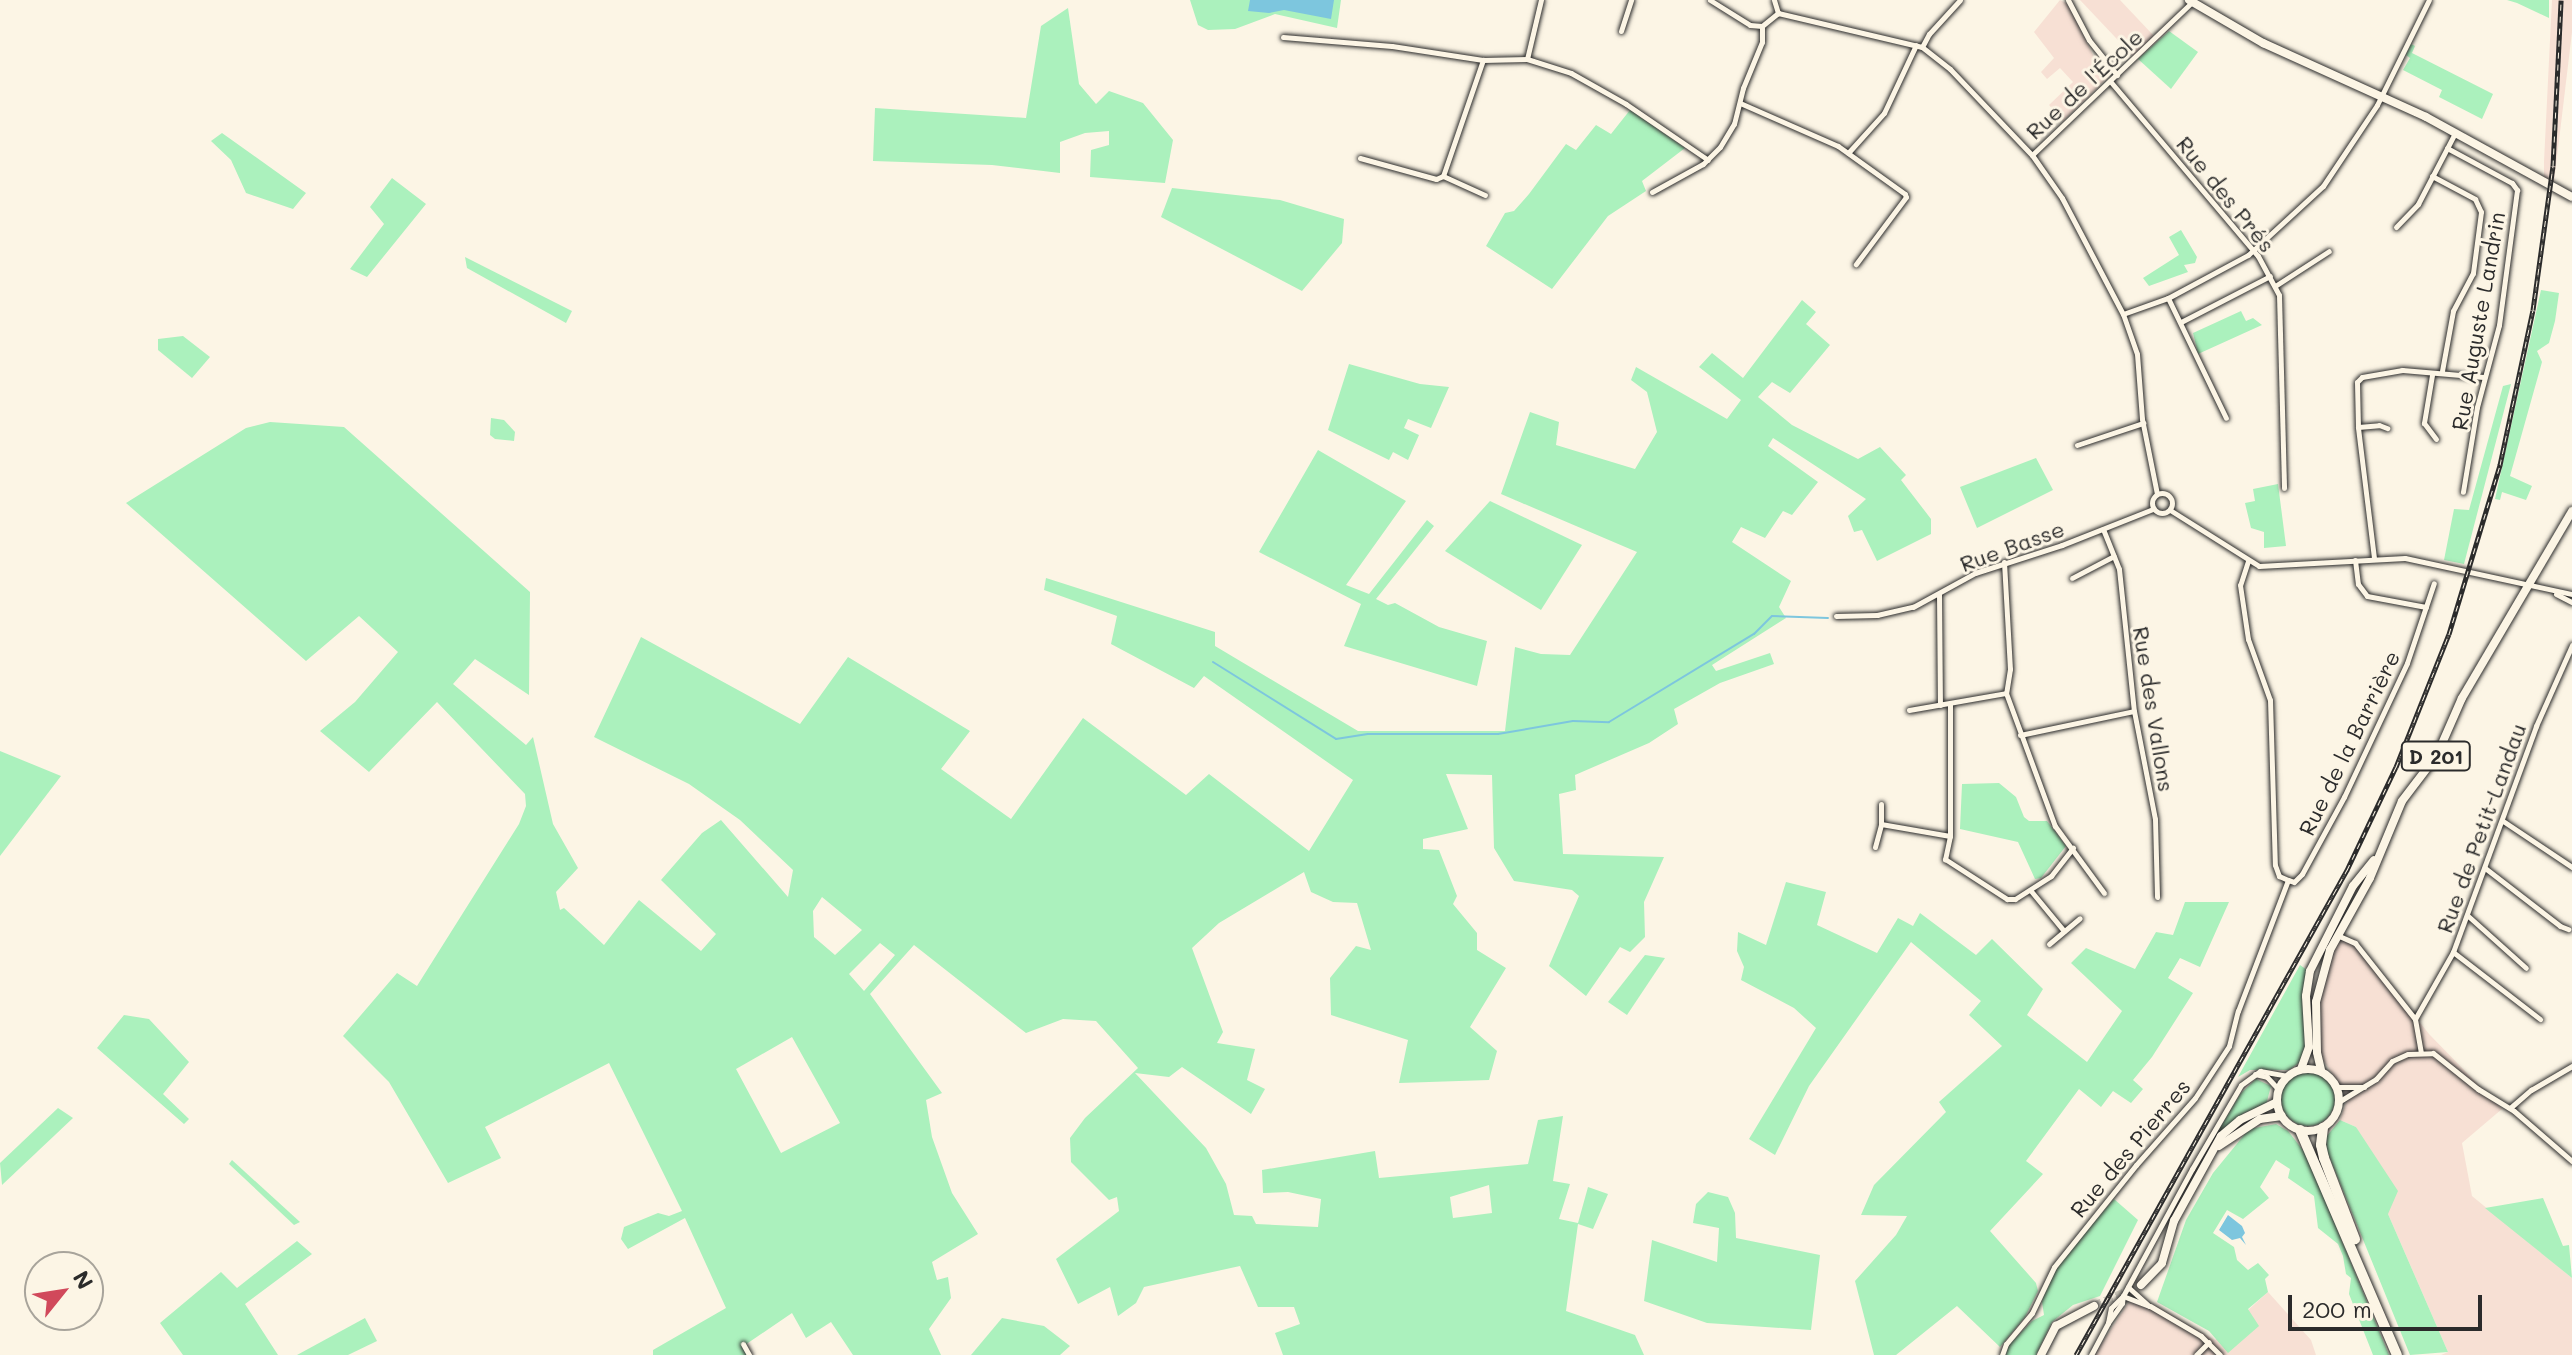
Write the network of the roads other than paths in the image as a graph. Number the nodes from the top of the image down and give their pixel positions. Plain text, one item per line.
1 (1541, 0) edge
2 (1631, 0) edge
3 (1710, 0) edge
4 (1774, 0) edge
5 (1960, 0) edge
6 (2068, 0) edge
7 (2429, 0) edge
8 (2190, 1) edge
9 (1778, 13) junction
10 (1762, 26) junction
11 (1621, 31) dead end
12 (1283, 37) dead end
13 (1919, 46) junction
14 (1527, 59) junction
15 (1483, 60) junction
16 (2117, 75) junction
17 (2110, 81) junction
18 (2381, 95) junction
19 (1740, 103) junction
20 (2454, 134) junction
21 (2447, 148) junction
22 (1848, 153) junction
23 (2032, 155) junction
24 (1360, 158) dead end
25 (1708, 160) junction
26 (1443, 176) junction
27 (2432, 176) junction
28 (1652, 192) dead end
29 (1485, 195) dead end
30 (2572, 197) edge
31 (2396, 227) dead end
32 (2253, 250) junction
33 (2329, 251) dead end
34 (1856, 264) dead end
35 (2270, 276) junction
36 (2275, 286) junction
37 (2168, 298) junction
38 (2123, 314) junction
39 (2181, 322) junction
40 (2442, 371) junction
41 (2432, 375) junction
42 (2484, 377) junction
43 (2226, 418) dead end
44 (2143, 423) junction
45 (2358, 427) junction
46 (2387, 428) dead end
47 (2436, 439) dead end
48 (2077, 445) dead end
49 (2284, 488) dead end
50 (2463, 492) dead end
51 (2157, 494) junction
52 (2153, 509) junction
53 (2170, 510) junction
54 (2572, 511) edge
55 (2103, 529) junction
56 (2114, 556) junction
57 (2374, 558) junction
58 (2355, 560) junction
59 (2248, 561) junction
60 (2004, 562) junction
61 (2072, 578) dead end
62 (2434, 583) dead end
63 (2530, 587) junction
64 (2555, 593) junction
65 (1939, 594) junction
66 (2572, 594) edge
67 (2572, 602) edge
68 (2426, 607) junction
69 (1836, 616) dead end
70 (2572, 645) edge
71 (2006, 693) junction
72 (1950, 704) junction
73 (1940, 705) junction
74 (1909, 710) dead end
75 (2134, 711) junction
76 (2020, 735) junction
77 (1881, 804) dead end
78 (2503, 821) junction
79 (1881, 824) junction
80 (1950, 836) junction
81 (1875, 847) dead end
82 (2073, 848) junction
83 (2378, 857) junction
84 (2572, 867) edge
85 (2485, 868) junction
86 (2288, 880) junction
87 (2031, 891) junction
88 (2104, 893) dead end
89 (2157, 897) dead end
90 (2467, 915) junction
91 (2080, 918) dead end
92 (2568, 929) dead end
93 (2064, 931) junction
94 (2337, 935) junction
95 (2049, 944) dead end
96 (2453, 952) junction
97 (2526, 968) dead end
98 (2415, 1019) junction
99 (2540, 1019) dead end
100 (2421, 1052) junction
101 (2301, 1069) junction
102 (2571, 1069) edge
103 (2321, 1070) junction
104 (2254, 1074) junction
105 (2288, 1076) junction
106 (2337, 1087) junction
107 (2365, 1087) junction
108 (2278, 1089) junction
109 (2340, 1101) junction
110 (2277, 1102) junction
111 (2510, 1108) junction
112 (2282, 1116) junction
113 (2323, 1128) junction
114 (2300, 1130) junction
115 (2213, 1153) junction
116 (2572, 1161) edge
117 (2141, 1285) tunnel mouth
118 (2128, 1287) junction
119 (2123, 1296) junction
120 (2094, 1306) tunnel mouth
121 (2149, 1306) junction
122 (2209, 1342) junction
123 (743, 1344) dead end
124 (749, 1355) edge
125 (2002, 1355) edge
126 (2041, 1355) edge
127 (2091, 1355) edge
128 (2196, 1355) edge
129 (2220, 1355) edge
130 (2397, 1355) edge
131 (2403, 1355) edge

1 - 14 street
2 - 11 street
3 - 10 street
4 - 9 street
5 - 13 street
6 - 16 street
7 - 18 street
8 - 16 street, Rue de l'École
8 - 18 main road
9 - 10 street
9 - 13 street
10 - 19 street
12 - 15 street
13 - 22 street
13 - 23 street
14 - 15 street
14 - 25 street
15 - 26 street
16 - 17 street, Rue de l'École
17 - 23 street, Rue de l'École
17 - 32 street, Rue des Prés
18 - 20 main road
18 - 32 street
19 - 22 street
19 - 25 street
20 - 21 street
20 - 30 main road
21 - 27 street
21 - 42 street, Rue Auguste Landrin
22 - 34 street
23 - 38 street
24 - 26 street
25 - 28 street
26 - 29 street
27 - 31 street
27 - 40 street
32 - 35 street, Rue des Prés
32 - 37 street
33 - 36 street
35 - 36 street, Rue des Prés
35 - 39 street
36 - 49 street, Rue des Prés
37 - 38 street
37 - 39 street
38 - 44 street
39 - 43 street
40 - 41 street
40 - 42 street
41 - 45 street
41 - 47 street
42 - 50 street, Rue Auguste Landrin
44 - 48 street
44 - 51 street
45 - 46 street
45 - 57 street
51 - 52 street
51 - 53 street
52 - 53 street
52 - 55 street, Rue Basse
53 - 59 street
54 - 63 main road, D 201
55 - 56 street, Rue des Vallons
55 - 60 street, Rue Basse
56 - 61 street
56 - 75 street, Rue des Vallons
57 - 58 street
57 - 63 street
58 - 59 street
58 - 68 street
59 - 86 street
60 - 65 street, Rue Basse
60 - 71 street
62 - 68 street, Rue de la Barrière
63 - 64 street
63 - 83 main road, D 201
64 - 66 street
64 - 67 street
65 - 69 street, Rue Basse
65 - 73 street
68 - 86 street, Rue de la Barrière
70 - 78 street, Rue de Petit-Landau
71 - 72 street
71 - 76 street
72 - 73 street
72 - 80 street
73 - 74 street
75 - 76 street
75 - 89 street, Rue des Vallons
76 - 82 street
77 - 79 street
78 - 84 street
78 - 85 street, Rue de Petit-Landau
79 - 80 street
79 - 81 street
80 - 87 street
82 - 87 street
82 - 88 street
83 - 94 main road, D 201
83 - 101 main road, D 201
85 - 90 street, Rue de Petit-Landau
85 - 92 street
86 - 125 street, Rue des Pierres
87 - 93 street
90 - 96 street, Rue de Petit-Landau
90 - 97 street
91 - 93 street
93 - 95 street
94 - 98 street
94 - 103 main road, D 201
96 - 98 street, Rue de Petit-Landau
96 - 99 street
98 - 100 street
100 - 107 street
100 - 111 street
101 - 103 main road
101 - 105 main road
102 - 111 street
103 - 106 main road
104 - 105 street
104 - 108 street
104 - 118 street
105 - 108 main road
106 - 107 street
106 - 109 main road
107 - 109 street
108 - 110 main road
109 - 113 main road
110 - 112 main road
110 - 115 main road
111 - 116 street
112 - 114 main road
112 - 115 main road
113 - 114 main road
113 - 131 highway
114 - 130 highway
115 - 117 main road
118 - 119 street
118 - 121 street
119 - 121 street
119 - 127 street
120 - 126 main road
121 - 122 street
122 - 128 street
122 - 129 street
123 - 124 street

